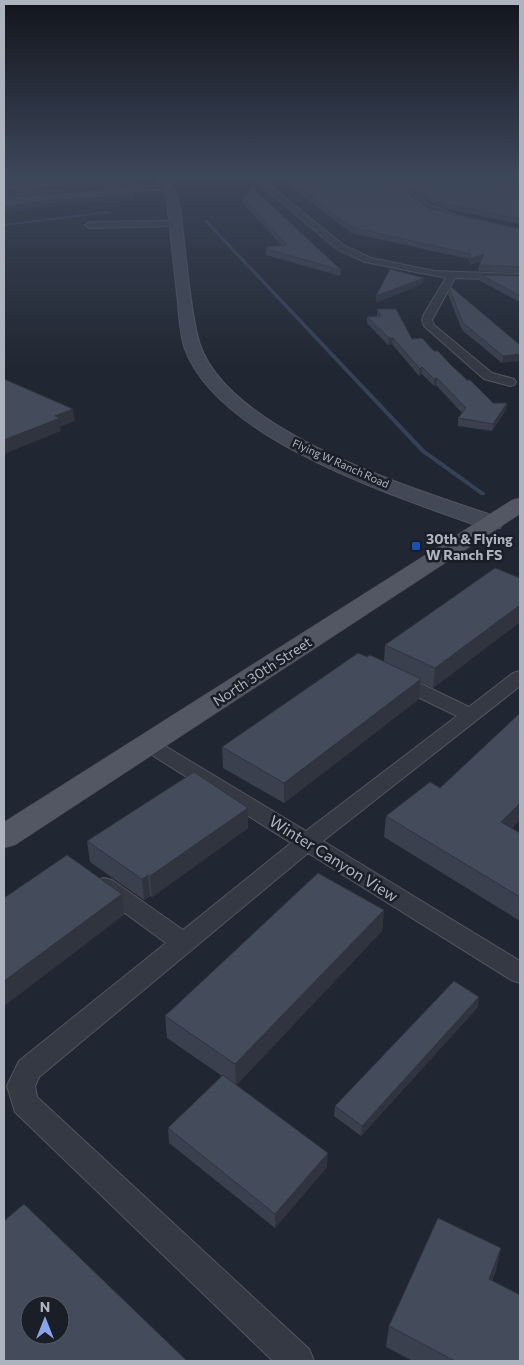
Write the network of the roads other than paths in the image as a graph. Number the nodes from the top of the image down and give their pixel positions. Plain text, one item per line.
1 (177, 239) edge
2 (331, 239) edge
3 (452, 276) junction
4 (520, 277) edge
5 (510, 382) dead end
6 (520, 505) edge
7 (492, 523) junction
8 (385, 673) edge
9 (520, 677) edge
10 (471, 716) junction
11 (148, 744) junction
12 (4, 837) edge
13 (308, 841) junction
14 (84, 872) edge
15 (183, 943) junction
16 (520, 973) edge
17 (297, 1361) edge

1 - 7 street, Flying W Ranch Road
2 - 3 street
3 - 4 street
3 - 5 street
6 - 7 main road, North 30th Street
7 - 11 main road, North 30th Street
8 - 10 street
9 - 10 street
10 - 13 street
11 - 12 main road, North 30th Street
11 - 13 street, Winter Canyon View
13 - 15 street
13 - 16 street, Winter Canyon View
14 - 15 street
15 - 17 street

